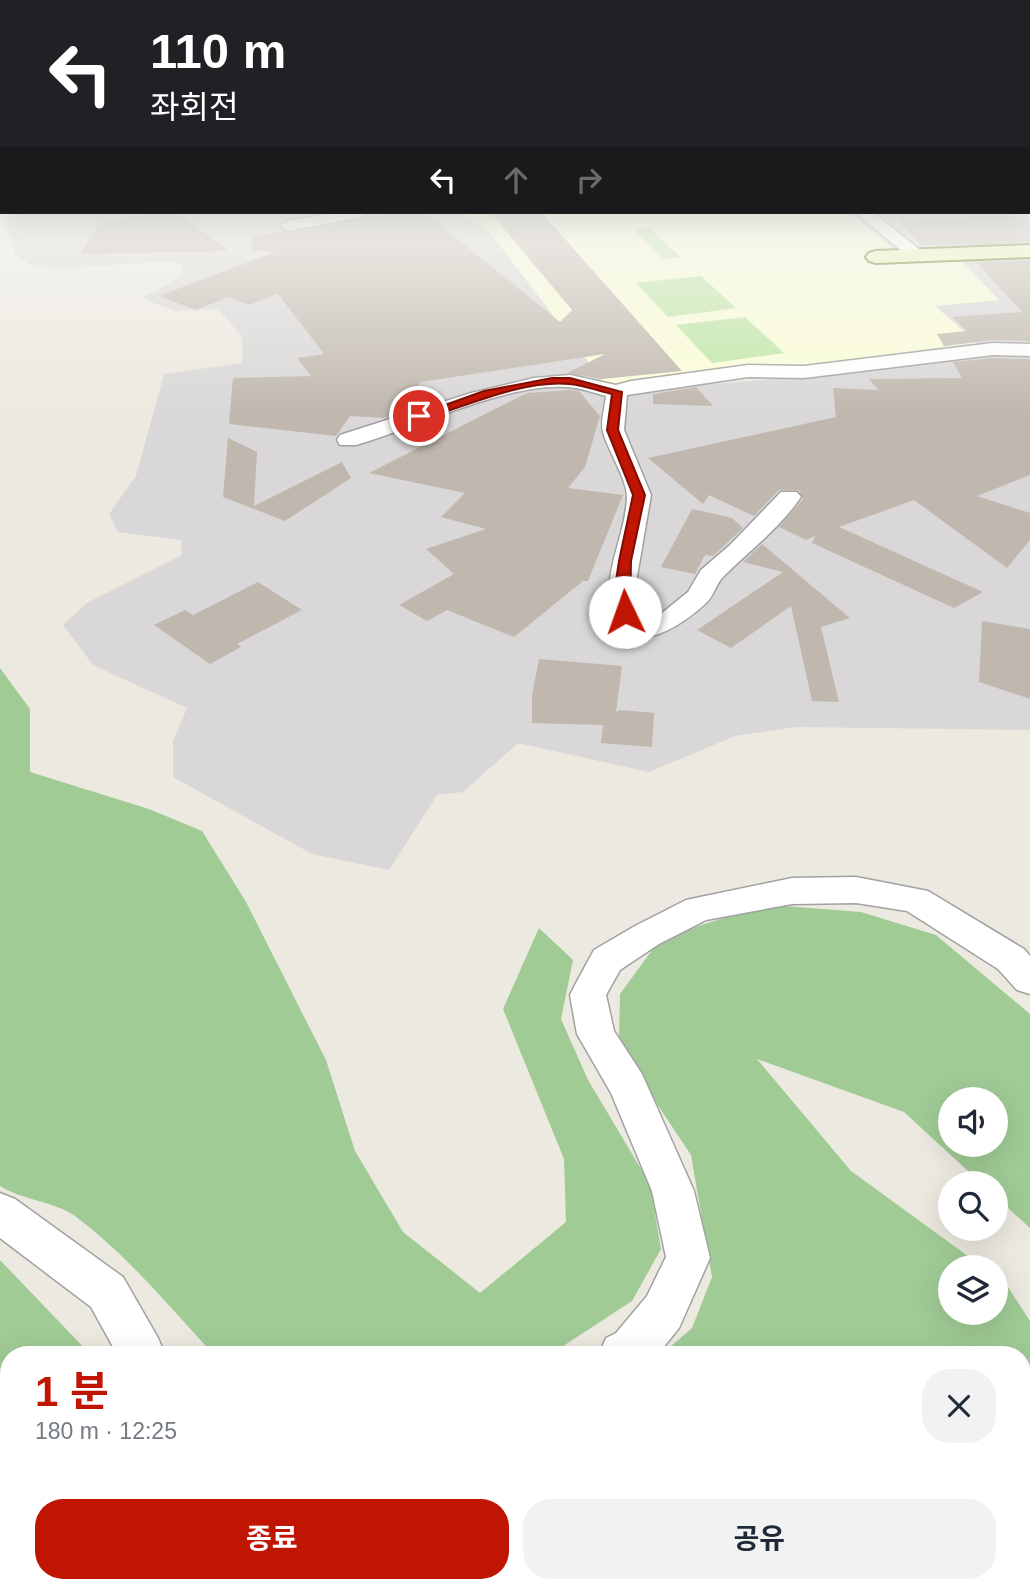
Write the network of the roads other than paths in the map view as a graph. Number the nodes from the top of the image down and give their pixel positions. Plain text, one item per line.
1 (1030, 350) edge
2 (617, 392) junction
3 (348, 440) dead end
4 (789, 497) dead end
5 (1030, 980) edge
6 (0, 1213) edge
7 (137, 1346) edge
8 (635, 1346) edge

1 - 2 street
2 - 3 street
2 - 4 street
5 - 8 street
6 - 7 street

